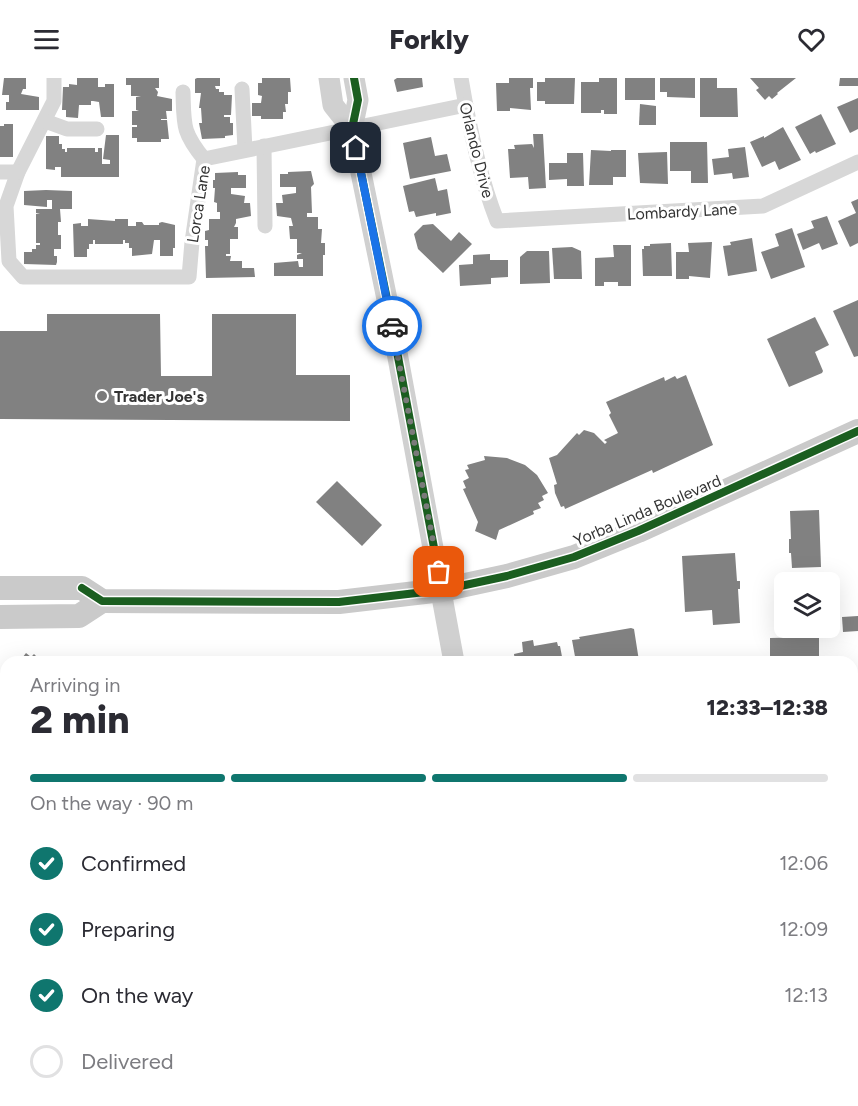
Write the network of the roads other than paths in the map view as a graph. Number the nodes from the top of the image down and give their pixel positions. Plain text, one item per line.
1 (54, 78) edge
2 (329, 78) edge
3 (354, 78) edge
4 (461, 78) edge
5 (242, 89) dead end
6 (183, 92) dead end
7 (466, 105) junction
8 (45, 121) junction
9 (97, 129) dead end
10 (352, 129) junction
11 (264, 146) junction
12 (245, 150) junction
13 (204, 159) junction
14 (858, 162) edge
15 (0, 172) edge
16 (18, 172) junction
17 (497, 221) joint
18 (265, 226) dead end
19 (858, 431) edge
20 (0, 588) edge
21 (442, 590) junction
22 (102, 601) junction
23 (0, 617) edge
24 (453, 656) edge

1 - 8 street
2 - 10 main road
3 - 10 main road
4 - 7 street, Orlando Drive
5 - 12 street
6 - 13 street
7 - 10 street, Lorca Lane
7 - 17 street, Orlando Drive
8 - 9 street
8 - 16 street
10 - 11 street, Lorca Lane
10 - 21 main road
11 - 12 street, Lorca Lane
11 - 18 street
12 - 13 street, Lorca Lane
13 - 16 street, Lorca Lane
14 - 17 street, Lombardy Lane
15 - 16 street
19 - 21 main road, Yorba Linda Boulevard
20 - 22 main road, Yorba Linda Boulevard
21 - 22 main road, Yorba Linda Boulevard
21 - 24 main road
22 - 23 main road

